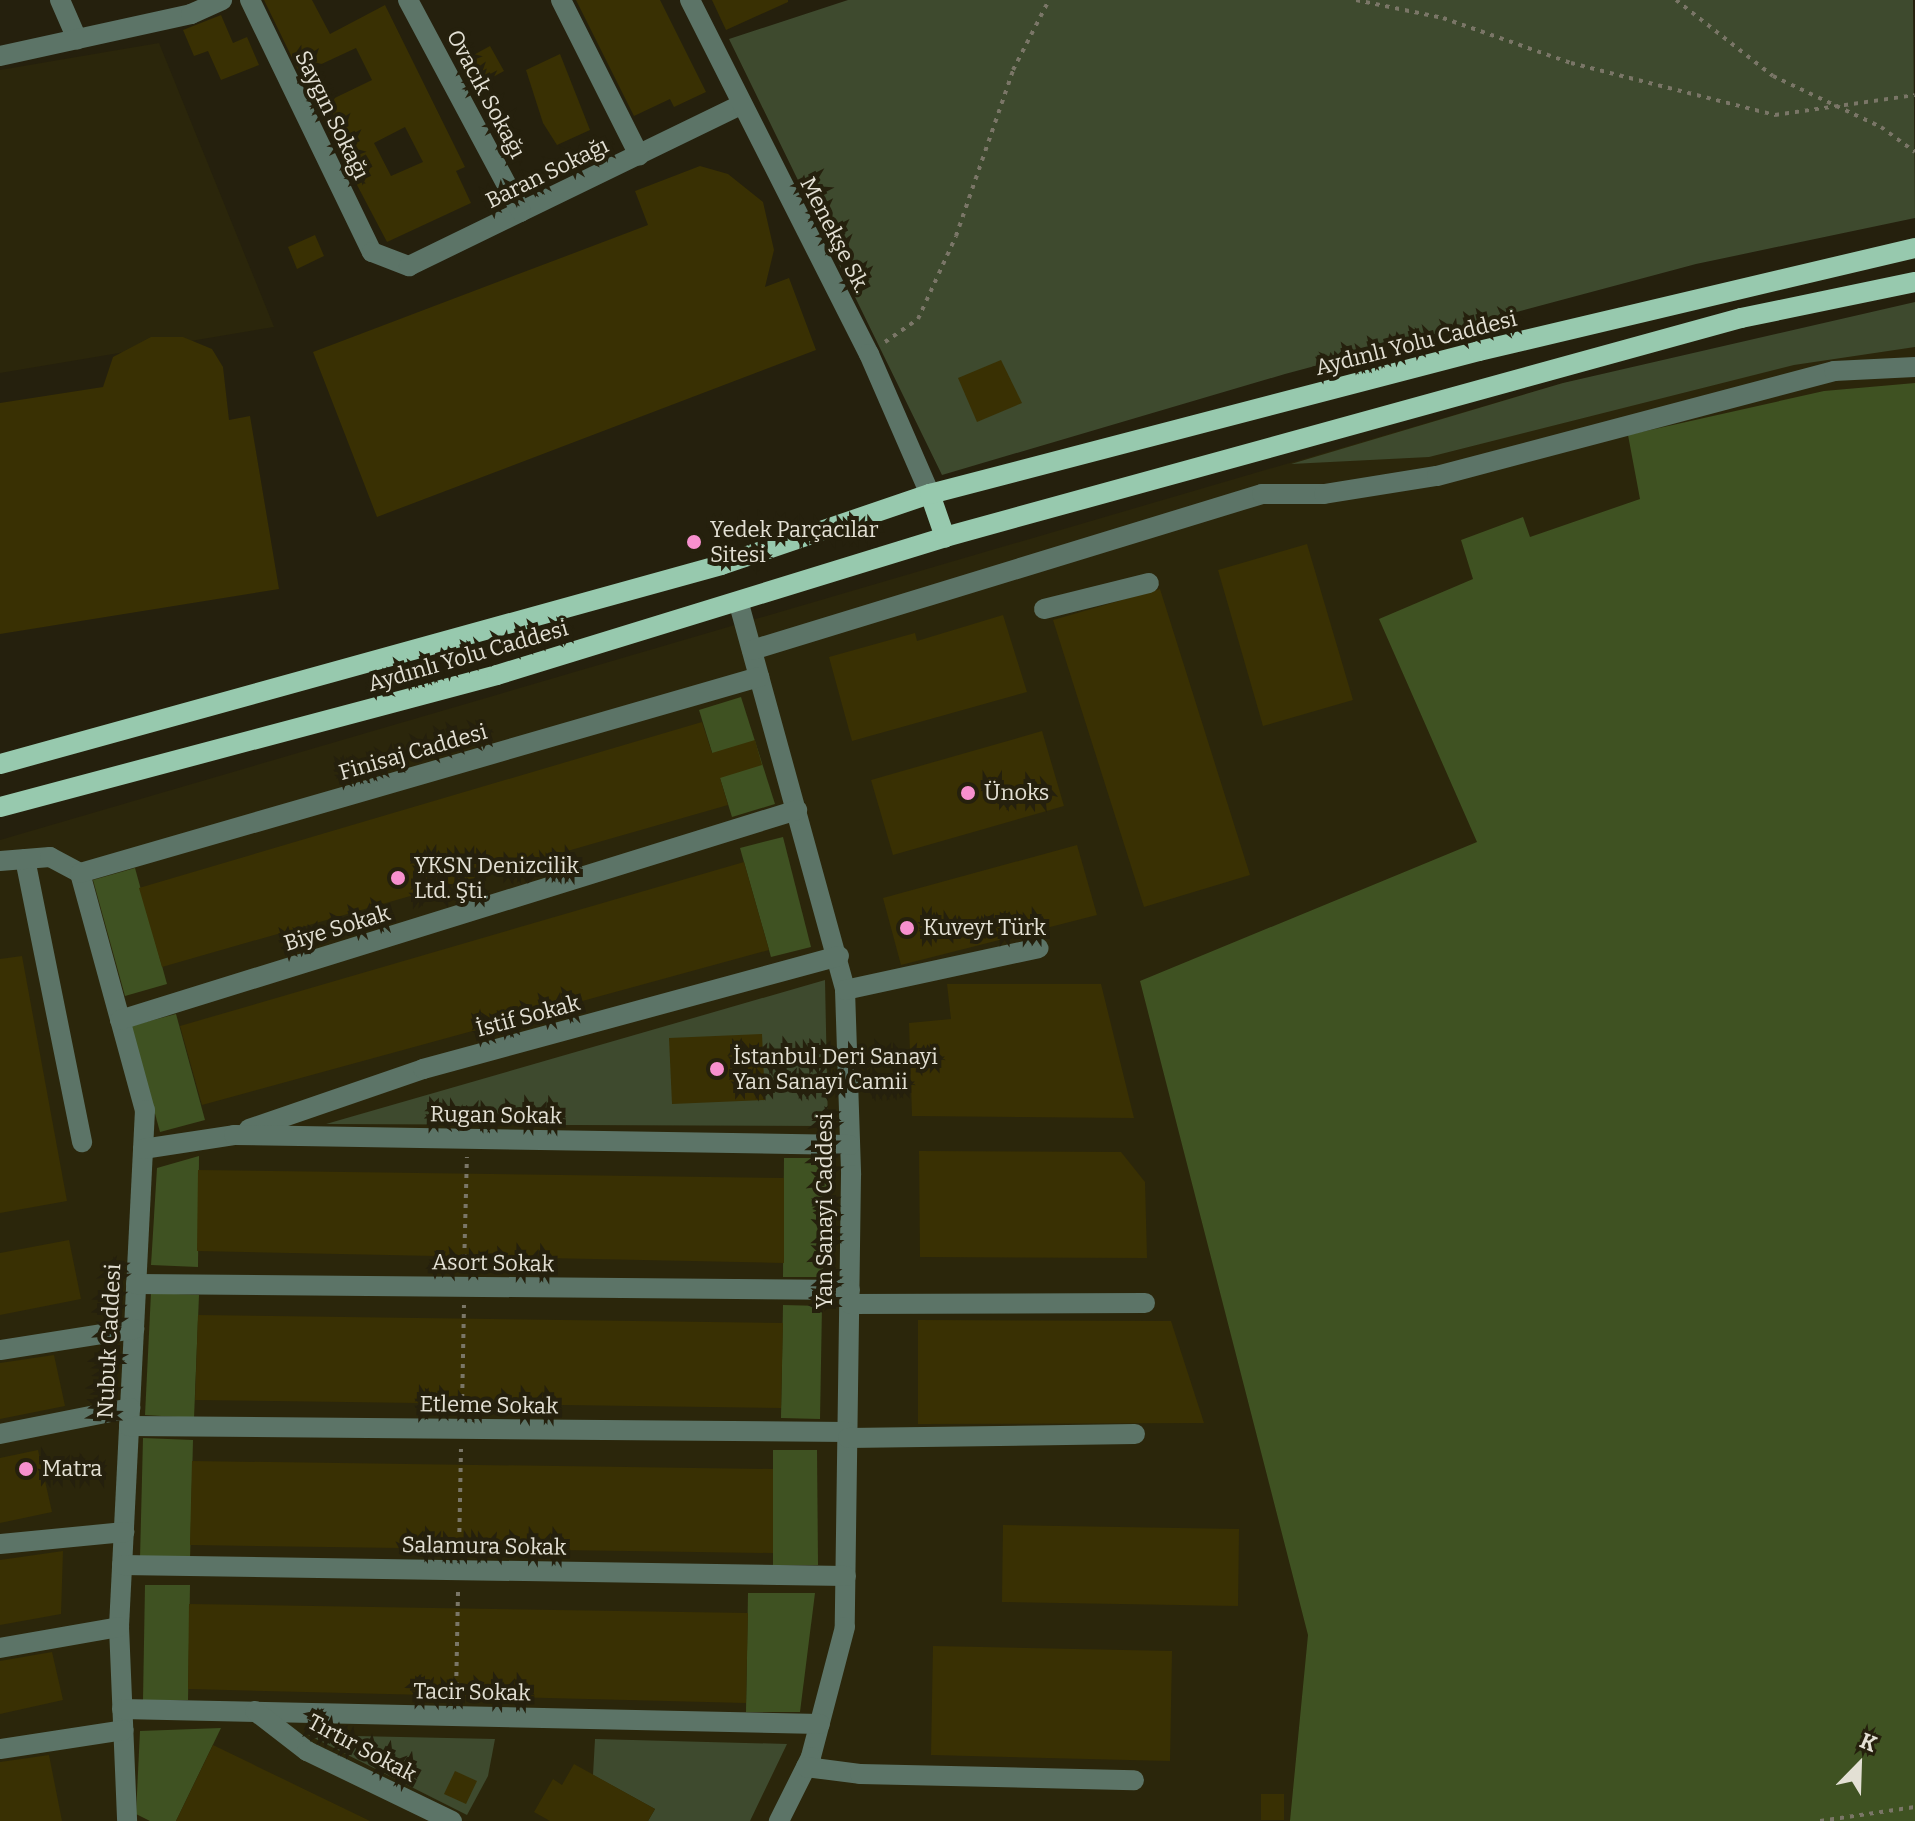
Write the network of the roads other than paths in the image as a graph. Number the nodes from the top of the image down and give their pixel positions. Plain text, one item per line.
1 (60, 0) edge
2 (222, 0) edge
3 (250, 0) edge
4 (408, 0) edge
5 (561, 0) edge
6 (690, 0) edge
7 (77, 39) junction
8 (0, 56) edge
9 (741, 105) junction
10 (639, 155) junction
11 (521, 212) junction
12 (1915, 248) edge
13 (372, 252) joint
14 (1915, 282) edge
15 (1915, 367) edge
16 (930, 494) junction
17 (945, 537) junction
18 (1149, 583) dead end
19 (739, 604) junction
20 (1044, 609) dead end
21 (752, 650) junction
22 (759, 677) junction
23 (0, 764) edge
24 (0, 807) edge
25 (797, 810) junction
26 (25, 859) junction
27 (0, 861) edge
28 (80, 873) junction
29 (1039, 948) dead end
30 (839, 956) junction
31 (845, 990) junction
32 (120, 1020) junction
33 (234, 1135) junction
34 (82, 1142) dead end
35 (850, 1145) junction
36 (143, 1149) junction
37 (136, 1284) junction
38 (850, 1297) junction
39 (1145, 1303) dead end
40 (134, 1329) junction
41 (0, 1350) edge
42 (129, 1417) junction
43 (0, 1434) edge
44 (1135, 1434) dead end
45 (848, 1435) junction
46 (124, 1532) junction
47 (0, 1544) edge
48 (122, 1565) junction
49 (846, 1576) junction
50 (119, 1627) junction
51 (0, 1648) edge
52 (122, 1709) junction
53 (255, 1711) junction
54 (820, 1724) junction
55 (124, 1730) junction
56 (0, 1749) edge
57 (806, 1767) junction
58 (1134, 1780) dead end
59 (127, 1821) edge
60 (452, 1821) edge
61 (779, 1821) edge

1 - 7 street
2 - 7 street
3 - 13 street, Saygın Sokağı
4 - 11 street, Ovacık Sokağı
5 - 10 street
6 - 9 street, Menekşe Sk.
7 - 8 street
9 - 10 street, Baran Sokağı
9 - 16 street, Menekşe Sk.
10 - 11 street, Baran Sokağı
11 - 13 street, Baran Sokağı
12 - 16 main road, Aydınlı Yolu Caddesi
14 - 17 main road, Aydınlı Yolu Caddesi
15 - 21 street
16 - 17 main road
16 - 23 main road, Aydınlı Yolu Caddesi
17 - 19 main road, Aydınlı Yolu Caddesi
18 - 20 street
19 - 21 street, Yan Sanayi Caddesi
19 - 24 main road, Aydınlı Yolu Caddesi
21 - 22 street, Yan Sanayi Caddesi
22 - 25 street, Yan Sanayi Caddesi
22 - 28 street, Finisaj Caddesi
25 - 30 street, Yan Sanayi Caddesi
25 - 32 street, Biye Sokak
26 - 27 street
26 - 28 street
26 - 34 street
28 - 32 street, Nubuk Caddesi
29 - 31 street
30 - 31 street, Yan Sanayi Caddesi
30 - 33 street, İstif Sokak
31 - 35 street, Yan Sanayi Caddesi
32 - 36 street, Nubuk Caddesi
33 - 35 street, Rugan Sokak
33 - 36 street, Rugan Sokak
35 - 38 street, Yan Sanayi Caddesi
36 - 37 street, Nubuk Caddesi
37 - 38 street, Asort Sokak
37 - 40 street, Nubuk Caddesi
38 - 39 street, Asort Sokak
38 - 45 street, Yan Sanayi Caddesi
40 - 41 street
40 - 42 street, Nubuk Caddesi
42 - 43 street, Etleme Sokak
42 - 45 street, Etleme Sokak
42 - 46 street, Nubuk Caddesi
44 - 45 street, Etleme Sokak
45 - 49 street, Yan Sanayi Caddesi
46 - 47 street
46 - 48 street, Nubuk Caddesi
48 - 49 street, Salamura Sokak
48 - 50 street, Nubuk Caddesi
49 - 54 street, Yan Sanayi Caddesi
50 - 51 street
50 - 52 street, Nubuk Caddesi
52 - 53 street, Tacir Sokak
52 - 55 street, Nubuk Caddesi
53 - 54 street, Tacir Sokak
53 - 60 street, Tırtır Sokak
54 - 57 street, Yan Sanayi Caddesi
55 - 56 street
55 - 59 street, Nubuk Caddesi
57 - 58 street
57 - 61 street, Yan Sanayi Caddesi

